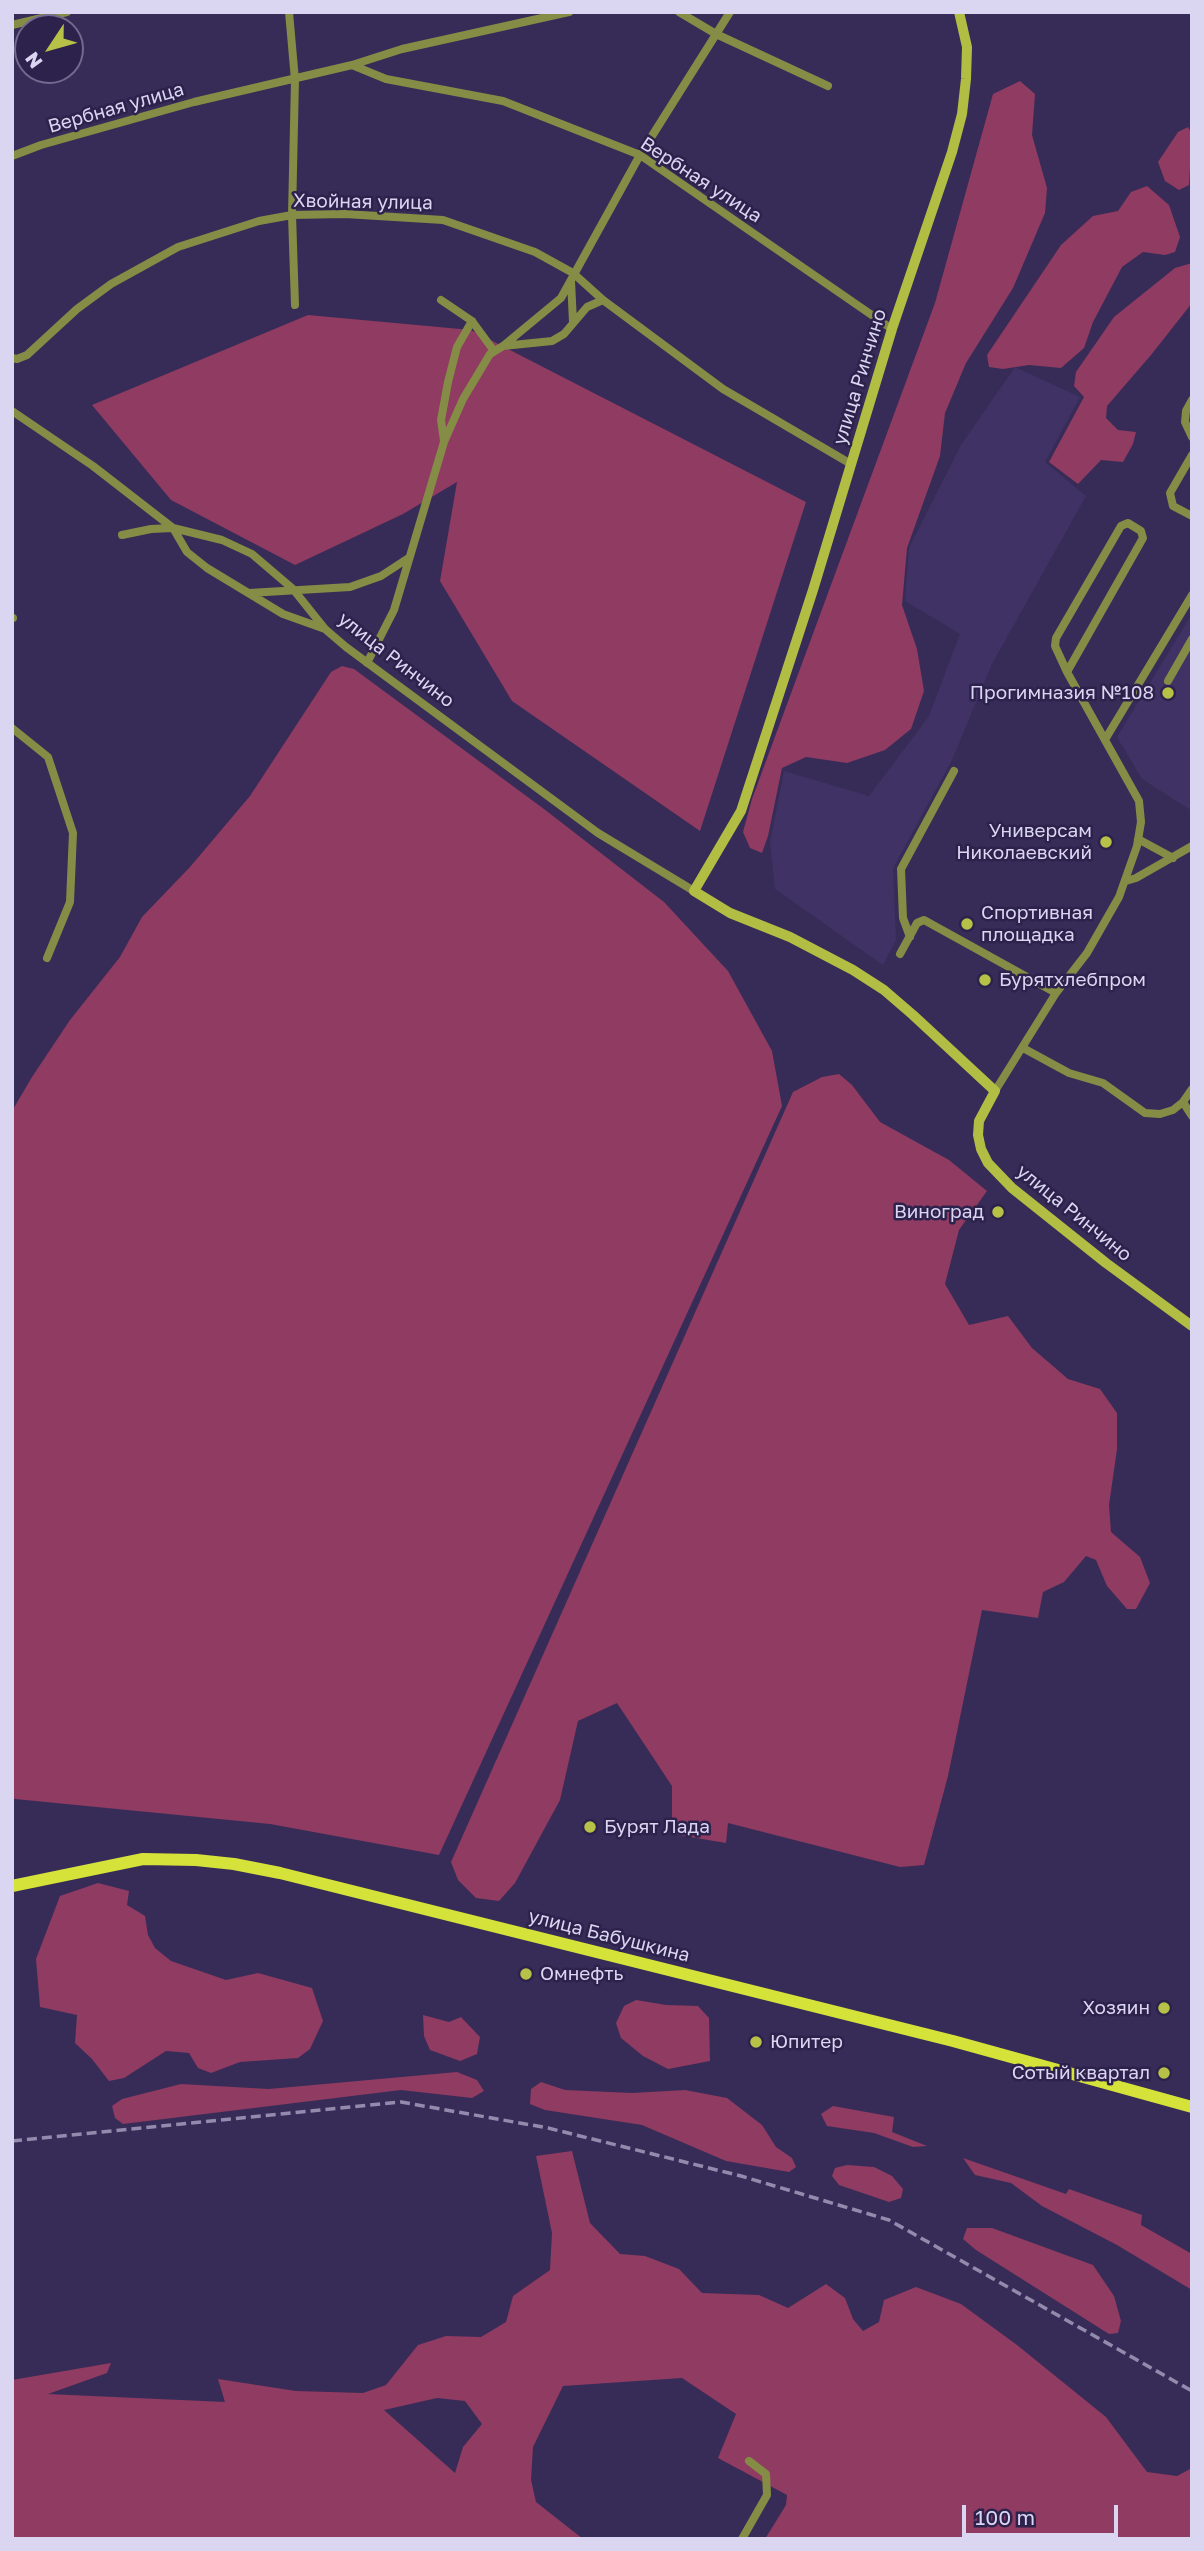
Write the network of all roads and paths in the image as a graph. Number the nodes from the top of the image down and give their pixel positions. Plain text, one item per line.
1 (67, 12) edge
2 (289, 12) edge
3 (569, 12) edge
4 (679, 12) edge
5 (730, 12) edge
6 (959, 12) edge
7 (49, 14) edge
8 (716, 34) junction
9 (352, 65) junction
10 (295, 80) junction
11 (828, 86) dead end
12 (640, 155) junction
13 (12, 156) edge
14 (292, 215) junction
15 (572, 276) junction
16 (583, 282) junction
17 (441, 300) dead end
18 (603, 300) junction
19 (295, 305) dead end
20 (573, 305) junction
21 (472, 321) junction
22 (573, 322) junction
23 (892, 328) junction
24 (503, 346) junction
25 (494, 351) junction
26 (12, 358) edge
27 (1192, 400) edge
28 (12, 411) edge
29 (1192, 437) edge
30 (444, 442) junction
31 (1192, 455) edge
32 (851, 464) junction
33 (1192, 516) edge
34 (173, 528) junction
35 (122, 536) dead end
36 (407, 559) junction
37 (293, 589) junction
38 (248, 593) junction
39 (1192, 595) edge
40 (325, 629) junction
41 (1192, 639) edge
42 (367, 663) junction
43 (1067, 672) junction
44 (1168, 681) dead end
45 (12, 728) edge
46 (1106, 738) junction
47 (954, 771) dead end
48 (1138, 839) junction
49 (1192, 846) edge
50 (1173, 858) junction
51 (1126, 881) junction
52 (694, 891) junction
53 (910, 937) junction
54 (900, 954) dead end
55 (47, 958) dead end
56 (1056, 993) junction
57 (1023, 1048) junction
58 (1192, 1089) edge
59 (995, 1091) junction
60 (1183, 1102) junction
61 (1192, 1116) edge
62 (1192, 1326) edge
63 (12, 1886) edge
64 (1192, 2106) edge
65 (749, 2461) dead end
66 (742, 2539) edge

1 - 7 street
2 - 10 street
3 - 9 street, Вербная улица
4 - 8 street
5 - 8 street
6 - 23 street, улица Ринчино
8 - 11 street
8 - 12 street
9 - 10 street, Вербная улица
9 - 12 street, Вербная улица
10 - 13 street, Вербная улица
10 - 14 street
12 - 15 street
12 - 23 street, Вербная улица
14 - 15 street, Хвойная улица
14 - 19 street
14 - 26 street, Хвойная улица
15 - 16 street, Хвойная улица
15 - 20 street
15 - 24 street
16 - 18 street, Хвойная улица
16 - 20 street
17 - 21 street
18 - 22 street
18 - 32 street, Хвойная улица
20 - 22 street
21 - 25 street
21 - 30 street
22 - 24 street
23 - 32 street, улица Ринчино
24 - 25 street
25 - 30 street
27 - 29 street
28 - 34 street, улица Ринчино
30 - 36 street
31 - 33 street
32 - 52 street, улица Ринчино
34 - 35 street
34 - 37 street, улица Ринчино
34 - 38 street
36 - 37 street
36 - 42 street
37 - 38 street
37 - 40 street, улица Ринчино
38 - 40 street
39 - 46 street
40 - 42 street, улица Ринчино
41 - 44 street
42 - 52 street, улица Ринчино
43 - 43 street
43 - 46 street
45 - 55 street
46 - 48 street
47 - 53 street
48 - 50 street
48 - 51 street
49 - 50 street
50 - 51 street
51 - 56 street
52 - 59 street, улица Ринчино
53 - 54 street
53 - 56 street
56 - 57 street
57 - 59 street
57 - 60 street
58 - 60 street
59 - 62 street, улица Ринчино
60 - 61 street
63 - 64 main road, улица Бабушкина
65 - 66 street

